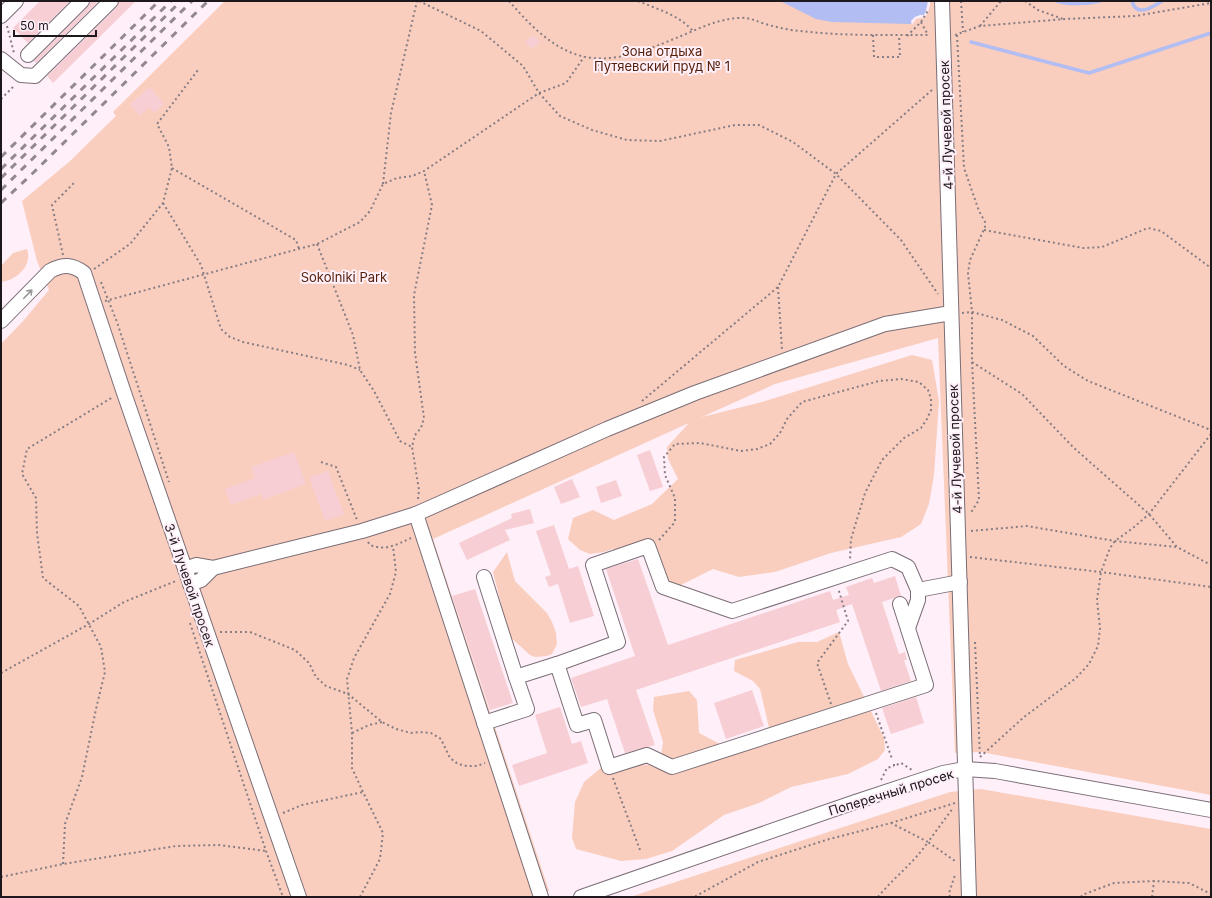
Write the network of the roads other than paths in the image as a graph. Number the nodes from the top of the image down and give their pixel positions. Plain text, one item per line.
1 (16, 1) edge
2 (111, 1) edge
3 (936, 3) edge
4 (73, 4) edge
5 (1, 16) edge
6 (28, 55) dead end
7 (1, 59) edge
8 (951, 313) junction
9 (1, 321) edge
10 (416, 514) junction
11 (187, 576) junction
12 (484, 577) dead end
13 (960, 582) junction
14 (918, 590) junction
15 (900, 604) dead end
16 (908, 628) junction
17 (557, 664) junction
18 (516, 677) junction
19 (484, 723) junction
20 (965, 769) junction
21 (1211, 810) edge
22 (299, 897) edge
23 (541, 897) edge
24 (581, 897) edge
25 (969, 897) edge

1 - 5 street
2 - 7 street
3 - 8 street, 4-й Лучевой просек
4 - 6 street
8 - 10 street
8 - 13 street, 4-й Лучевой просек
9 -> 11 street, 3-й Лучевой просек
10 - 11 street
10 - 19 street
11 - 22 street, 3-й Лучевой просек
12 - 18 street
13 - 14 street
13 - 20 street, 4-й Лучевой просек
14 - 16 street
14 - 17 street
15 - 16 street
16 - 17 street
17 - 18 street
18 - 19 street
19 - 23 street
20 - 21 street, Поперечный просек
20 - 24 street, Поперечный просек
20 - 25 street, 4-й Лучевой просек

